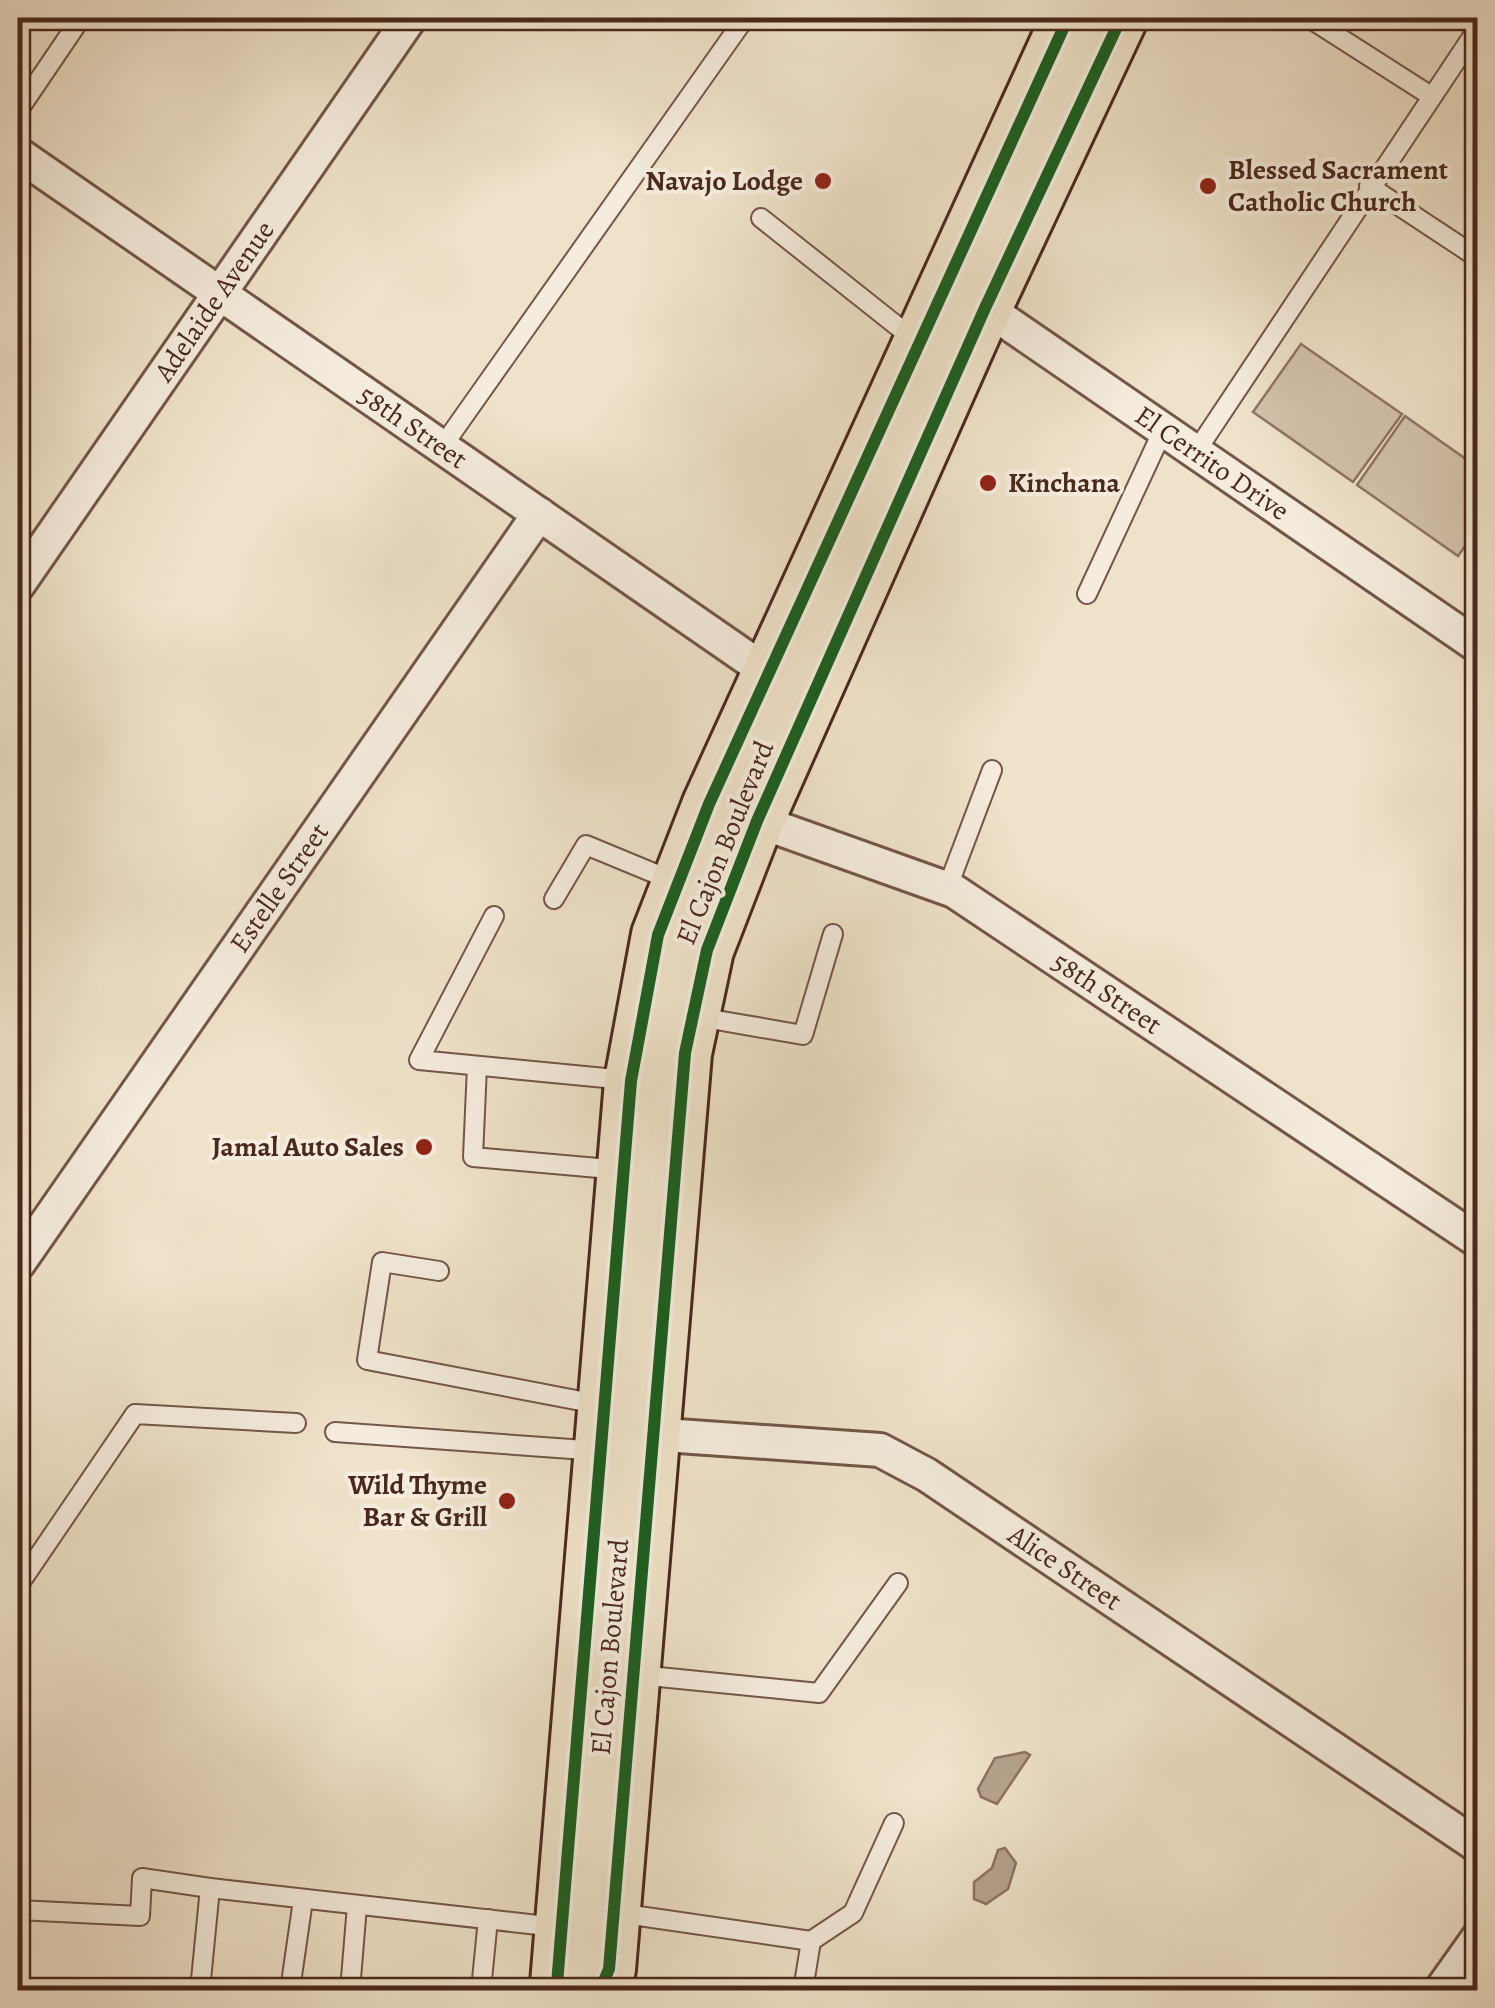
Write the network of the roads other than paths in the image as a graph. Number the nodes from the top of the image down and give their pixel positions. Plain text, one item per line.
1 (81, 18) edge
2 (410, 18) edge
3 (745, 18) edge
4 (1068, 18) edge
5 (1121, 18) edge
6 (1309, 18) edge
7 (1478, 28) edge
8 (1431, 96) junction
9 (18, 111) edge
10 (18, 154) edge
11 (1369, 186) junction
12 (761, 218) dead end
13 (1478, 258) edge
14 (219, 293) junction
15 (965, 294) junction
16 (916, 342) junction
17 (1164, 428) junction
18 (442, 448) junction
19 (1197, 450) junction
20 (539, 514) junction
21 (18, 585) edge
22 (1087, 594) dead end
23 (1478, 646) edge
24 (789, 687) junction
25 (992, 770) dead end
26 (708, 804) junction
27 (757, 821) junction
28 (678, 883) junction
29 (948, 888) junction
30 (554, 899) dead end
31 (494, 916) dead end
32 (833, 934) dead end
33 (693, 1016) junction
34 (477, 1066) junction
35 (631, 1081) junction
36 (624, 1170) junction
37 (1478, 1240) edge
38 (18, 1264) edge
39 (439, 1271) dead end
40 (296, 1423) dead end
41 (601, 1429) junction
42 (334, 1432) dead end
43 (652, 1434) junction
44 (898, 1583) dead end
45 (18, 1586) edge
46 (633, 1674) junction
47 (894, 1823) dead end
48 (1478, 1846) edge
49 (210, 1888) junction
50 (303, 1900) junction
51 (358, 1906) junction
52 (18, 1910) edge
53 (614, 1913) junction
54 (488, 1919) junction
55 (562, 1927) junction
56 (1478, 1938) edge
57 (811, 1942) junction
58 (200, 1990) edge
59 (290, 1990) edge
60 (350, 1990) edge
61 (482, 1990) edge
62 (561, 1990) edge
63 (600, 1990) edge
64 (803, 1990) edge
65 (1442, 1990) edge

1 - 9 lane
2 - 14 street, Adelaide Avenue
3 - 18 lane
4 - 15 main road, El Cajon Boulevard
5 - 15 main road, El Cajon Boulevard
6 - 8 lane
7 - 8 lane
8 - 11 lane
10 - 14 street, 58th Street
11 - 13 lane
11 - 19 lane
12 - 16 lane
14 - 18 street, 58th Street
14 - 21 street, Adelaide Avenue
15 - 16 main road, El Cajon Boulevard
15 - 17 street, El Cerrito Drive
15 - 24 main road, El Cajon Boulevard
16 - 24 main road, El Cajon Boulevard
17 - 19 street, El Cerrito Drive
17 - 22 lane
18 - 20 street, 58th Street
19 - 23 street, El Cerrito Drive
20 - 24 street, 58th Street
20 - 38 street, Estelle Street
24 - 26 main road, El Cajon Boulevard
24 - 27 main road, El Cajon Boulevard
25 - 29 lane
26 - 27 street, 58th Street
26 - 28 main road, El Cajon Boulevard
27 - 29 street, 58th Street
27 - 33 main road, El Cajon Boulevard
28 - 30 lane
28 - 35 main road, El Cajon Boulevard
29 - 37 street, 58th Street
31 - 34 lane
32 - 33 lane
33 - 43 main road, El Cajon Boulevard
34 - 35 lane
34 - 36 lane
35 - 36 main road, El Cajon Boulevard
36 - 41 main road, El Cajon Boulevard
39 - 41 lane
40 - 45 lane
41 - 42 lane
41 - 43 street, Alice Street
41 - 55 main road, El Cajon Boulevard
43 - 46 main road, El Cajon Boulevard
43 - 48 street, Alice Street
44 - 46 lane
46 - 53 main road, El Cajon Boulevard
47 - 57 lane
49 - 50 lane
49 - 52 lane
49 - 58 lane
50 - 51 lane
50 - 59 lane
51 - 54 lane
51 - 60 lane
53 - 57 lane
53 - 63 main road, El Cajon Boulevard
54 - 55 lane
54 - 61 lane
55 - 62 main road, El Cajon Boulevard
56 - 65 street
57 - 64 lane

